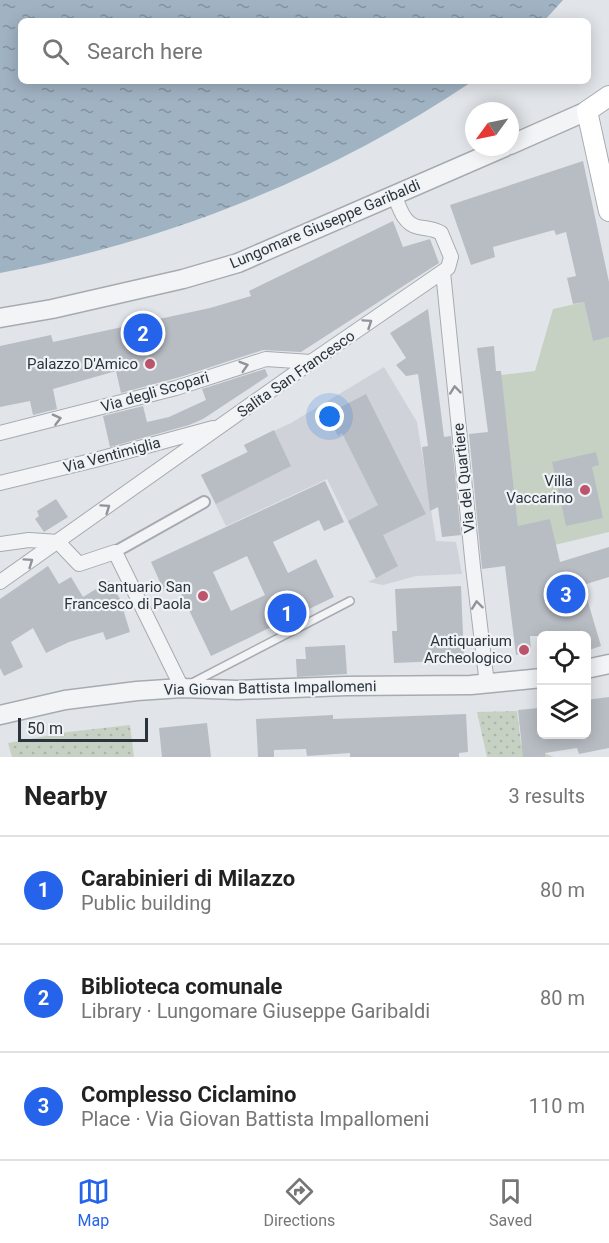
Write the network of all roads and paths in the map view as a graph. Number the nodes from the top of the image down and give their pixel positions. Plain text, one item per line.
1 (609, 96) edge
2 (587, 111) junction
3 (519, 141) edge
4 (484, 156) edge
5 (394, 194) junction
6 (609, 211) edge
7 (443, 272) junction
8 (0, 318) edge
9 (311, 362) junction
10 (223, 425) junction
11 (0, 433) edge
12 (0, 483) edge
13 (204, 502) dead end
14 (58, 542) junction
15 (0, 544) edge
16 (115, 552) junction
17 (0, 582) edge
18 (350, 601) dead end
19 (609, 664) edge
20 (591, 668) edge
21 (537, 679) edge
22 (487, 684) junction
23 (182, 688) junction
24 (0, 715) edge

1 - 2 main road
2 - 3 street
2 - 6 main road
4 - 5 street, Lungomare Giuseppe Garibaldi
5 - 7 street
5 - 8 street, Lungomare Giuseppe Garibaldi
9 -> 7 street, Salita San Francesco
22 -> 7 street, Via del Quartiere
9 - 10 street, Salita San Francesco
11 -> 9 street, Via degli Scopari
10 - 12 street, Via Ventimiglia
14 -> 10 street, Salita San Francesco
13 - 16 street
14 - 15 street
14 - 16 street
17 -> 14 street, Salita San Francesco
16 - 23 street
18 - 23 lane
19 - 20 street
21 - 22 street, Via Giovan Battista Impallomeni
22 - 23 street, Via Giovan Battista Impallomeni
23 - 24 street, Via Giovan Battista Impallomeni

